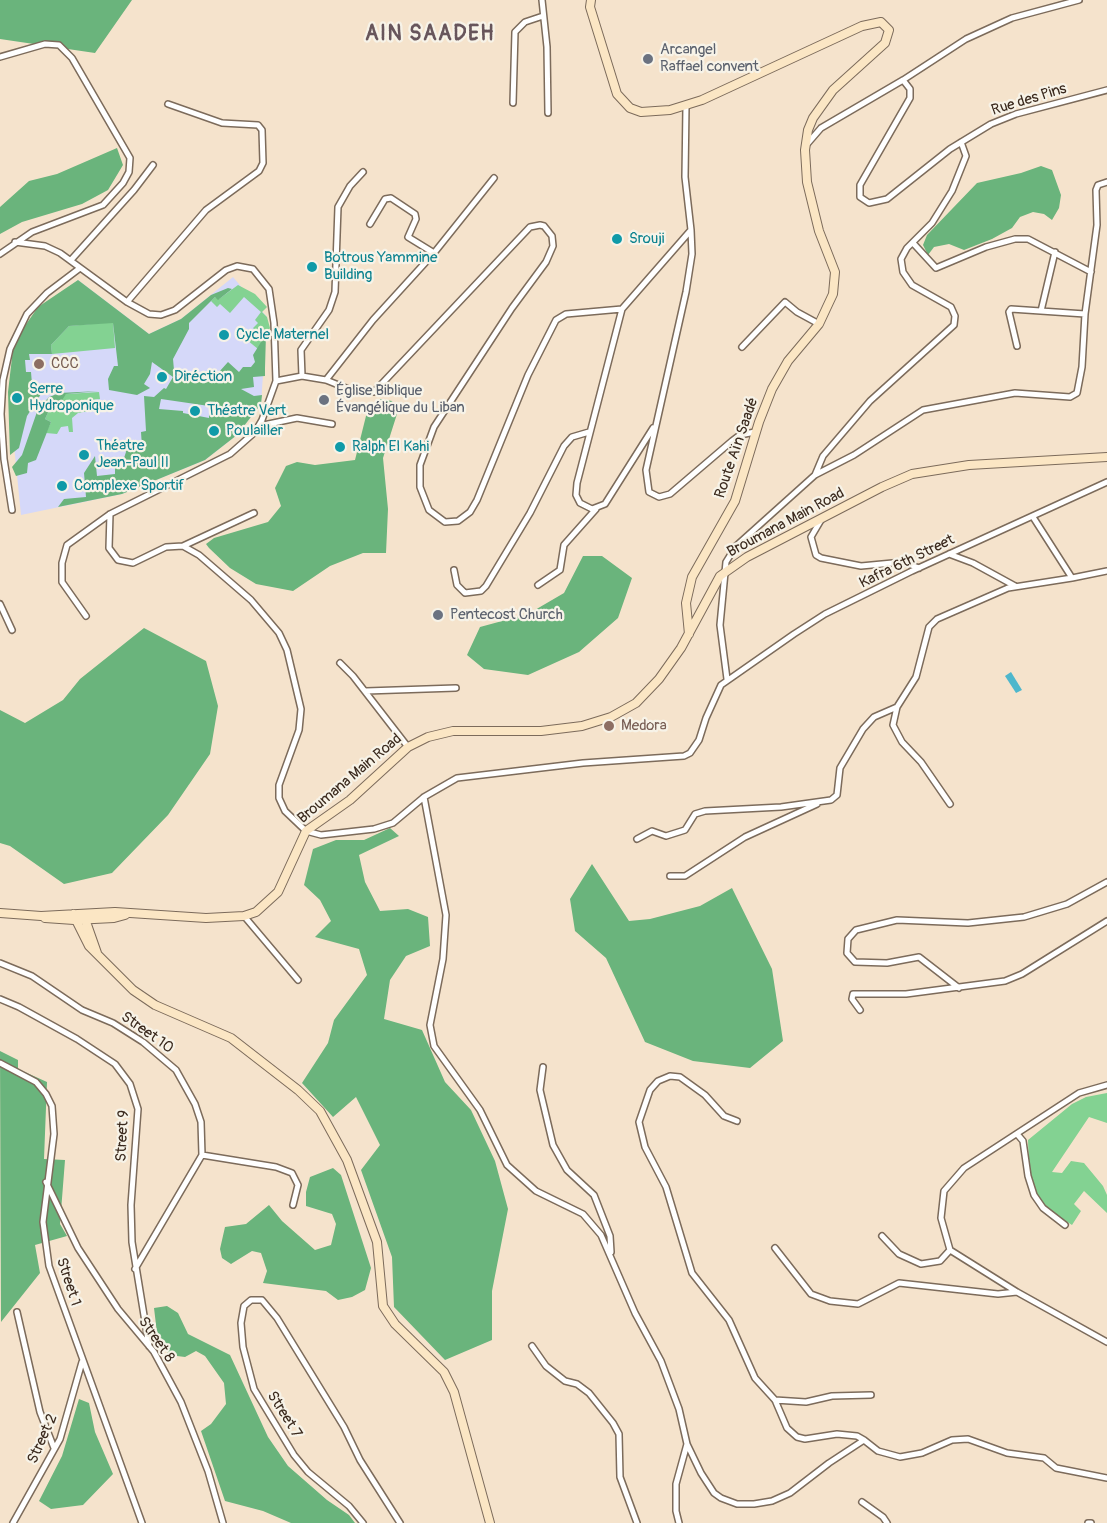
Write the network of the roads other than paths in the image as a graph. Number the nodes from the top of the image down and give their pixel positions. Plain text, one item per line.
1 (542, 0) edge
2 (591, 0) edge
3 (1079, 0) edge
4 (543, 16) junction
5 (0, 57) edge
6 (903, 80) junction
7 (1107, 90) edge
8 (513, 103) dead end
9 (168, 104) dead end
10 (686, 106) junction
11 (548, 113) dead end
12 (962, 142) junction
13 (805, 150) junction
14 (153, 165) dead end
15 (363, 172) dead end
16 (494, 178) dead end
17 (1107, 182) edge
18 (370, 224) dead end
19 (691, 230) junction
20 (15, 242) junction
21 (913, 243) junction
22 (1055, 252) junction
23 (434, 253) junction
24 (0, 254) edge
25 (71, 260) junction
26 (80, 268) junction
27 (1091, 272) junction
28 (126, 302) junction
29 (622, 309) junction
30 (1041, 311) junction
31 (1084, 314) junction
32 (819, 324) junction
33 (1017, 346) dead end
34 (742, 347) dead end
35 (302, 376) junction
36 (326, 380) junction
37 (276, 381) junction
38 (657, 421) junction
39 (332, 424) dead end
40 (259, 426) junction
41 (589, 432) junction
42 (755, 432) junction
43 (1107, 457) edge
44 (815, 475) junction
45 (1107, 482) edge
46 (596, 509) junction
47 (12, 510) dead end
48 (254, 513) dead end
49 (110, 514) junction
50 (1033, 517) junction
51 (822, 519) junction
52 (183, 546) junction
53 (949, 554) junction
54 (919, 568) junction
55 (454, 570) dead end
56 (1107, 571) edge
57 (723, 573) junction
58 (1072, 578) junction
59 (538, 585) dead end
60 (1016, 586) junction
61 (0, 604) edge
62 (86, 616) dead end
63 (12, 630) dead end
64 (689, 634) junction
65 (340, 663) dead end
66 (727, 679) junction
67 (456, 688) dead end
68 (366, 692) junction
69 (897, 706) junction
70 (408, 747) junction
71 (424, 797) junction
72 (821, 801) junction
73 (950, 804) dead end
74 (306, 831) junction
75 (637, 839) dead end
76 (670, 876) dead end
77 (1107, 882) edge
78 (0, 913) edge
79 (84, 916) junction
80 (244, 916) junction
81 (73, 917) junction
82 (1107, 921) edge
83 (98, 954) junction
84 (0, 963) edge
85 (298, 980) dead end
86 (959, 988) junction
87 (0, 999) edge
88 (860, 1011) dead end
89 (0, 1063) edge
90 (543, 1067) dead end
91 (1107, 1085) edge
92 (737, 1121) dead end
93 (1017, 1134) junction
94 (202, 1155) junction
95 (46, 1182) junction
96 (293, 1205) dead end
97 (1065, 1225) dead end
98 (882, 1236) dead end
99 (775, 1248) dead end
100 (950, 1251) junction
101 (610, 1253) junction
102 (135, 1269) junction
103 (1017, 1292) junction
104 (17, 1312) dead end
105 (1107, 1342) edge
106 (149, 1346) junction
107 (532, 1346) dead end
108 (82, 1360) junction
109 (871, 1395) dead end
110 (775, 1400) junction
111 (864, 1440) junction
112 (687, 1444) junction
113 (54, 1448) junction
114 (1107, 1478) edge
115 (862, 1502) dead end
116 (13, 1523) edge
117 (142, 1523) edge
118 (223, 1523) edge
119 (363, 1523) edge
120 (400, 1523) edge
121 (490, 1523) edge
122 (637, 1523) edge
123 (679, 1523) edge
124 (887, 1523) edge

1 - 4 street
2 - 10 main road, Route Aïn Saadé
3 - 6 street
4 - 8 street
4 - 11 street
5 - 20 street
6 - 12 street, Rue des Pins
6 - 13 street
7 - 12 street, Rue des Pins
9 - 28 street
10 - 13 main road, Route Aïn Saadé
10 - 19 street
12 - 21 street
13 - 32 main road, Route Aïn Saadé
14 - 25 street
15 - 35 street
16 - 23 street
17 - 27 street
18 - 23 street
19 - 29 street
19 - 38 street
20 - 24 street
20 - 25 street
21 - 22 street
21 - 44 street
22 - 27 street
22 - 30 street
23 - 36 street
25 - 26 street
26 - 28 street
26 - 47 street
27 - 31 street
28 - 37 street
29 - 36 street
29 - 41 street
30 - 31 street
30 - 33 street
31 - 44 street
32 - 34 street
32 - 42 main road, Route Aïn Saadé
35 - 36 street
35 - 37 street
37 - 40 street
38 - 42 street
38 - 46 street
39 - 40 street
40 - 49 street
41 - 46 street
41 - 55 street
42 - 64 main road, Route Aïn Saadé
43 - 51 main road, Broumana Main Road
44 - 57 street
45 - 50 street, Kafra 6th Street
46 - 59 street
48 - 52 street
49 - 52 street
49 - 62 street
50 - 53 street, Kafra 6th Street
50 - 58 street
51 - 54 street
51 - 57 main road, Broumana Main Road
52 - 74 street
53 - 54 street, Kafra 6th Street
53 - 60 street
54 - 66 street, Kafra 6th Street
56 - 58 street
57 - 64 main road, Broumana Main Road
57 - 66 street
58 - 60 street
60 - 69 street
61 - 63 street
64 - 70 main road, Broumana Main Road
65 - 68 street
66 - 71 street
67 - 68 street
68 - 70 street
69 - 72 street
69 - 73 street
70 - 74 main road, Broumana Main Road
71 - 74 street
71 - 101 street
72 - 75 street
72 - 76 street
74 - 80 main road, Broumana Main Road
77 - 86 street
78 - 81 main road, Broumana Main Road
79 - 80 main road, Broumana Main Road
79 - 81 main road, Broumana Main Road
79 - 83 main road
80 - 85 street
81 - 83 main road
82 - 86 street
83 - 121 main road
84 - 94 street, Street 10
86 - 88 street
87 - 102 street, Street 9
89 - 95 street, Street 1
90 - 101 street
91 - 93 street
92 - 110 street
93 - 97 street
93 - 100 street
94 - 96 street
94 - 102 street
95 - 106 street, Street 8
95 - 108 street, Street 1
98 - 100 street
99 - 103 street
100 - 103 street
101 - 112 street
102 - 106 street, Street 9
103 - 105 street
104 - 113 street
106 - 118 street, Street 8
107 - 122 street
108 - 113 street, Street 2
108 - 117 street, Street 1
109 - 110 street
110 - 111 street
111 - 112 street
111 - 114 street
112 - 123 street
113 - 116 street, Street 2
115 - 124 street
119 - 120 street, Street 7

